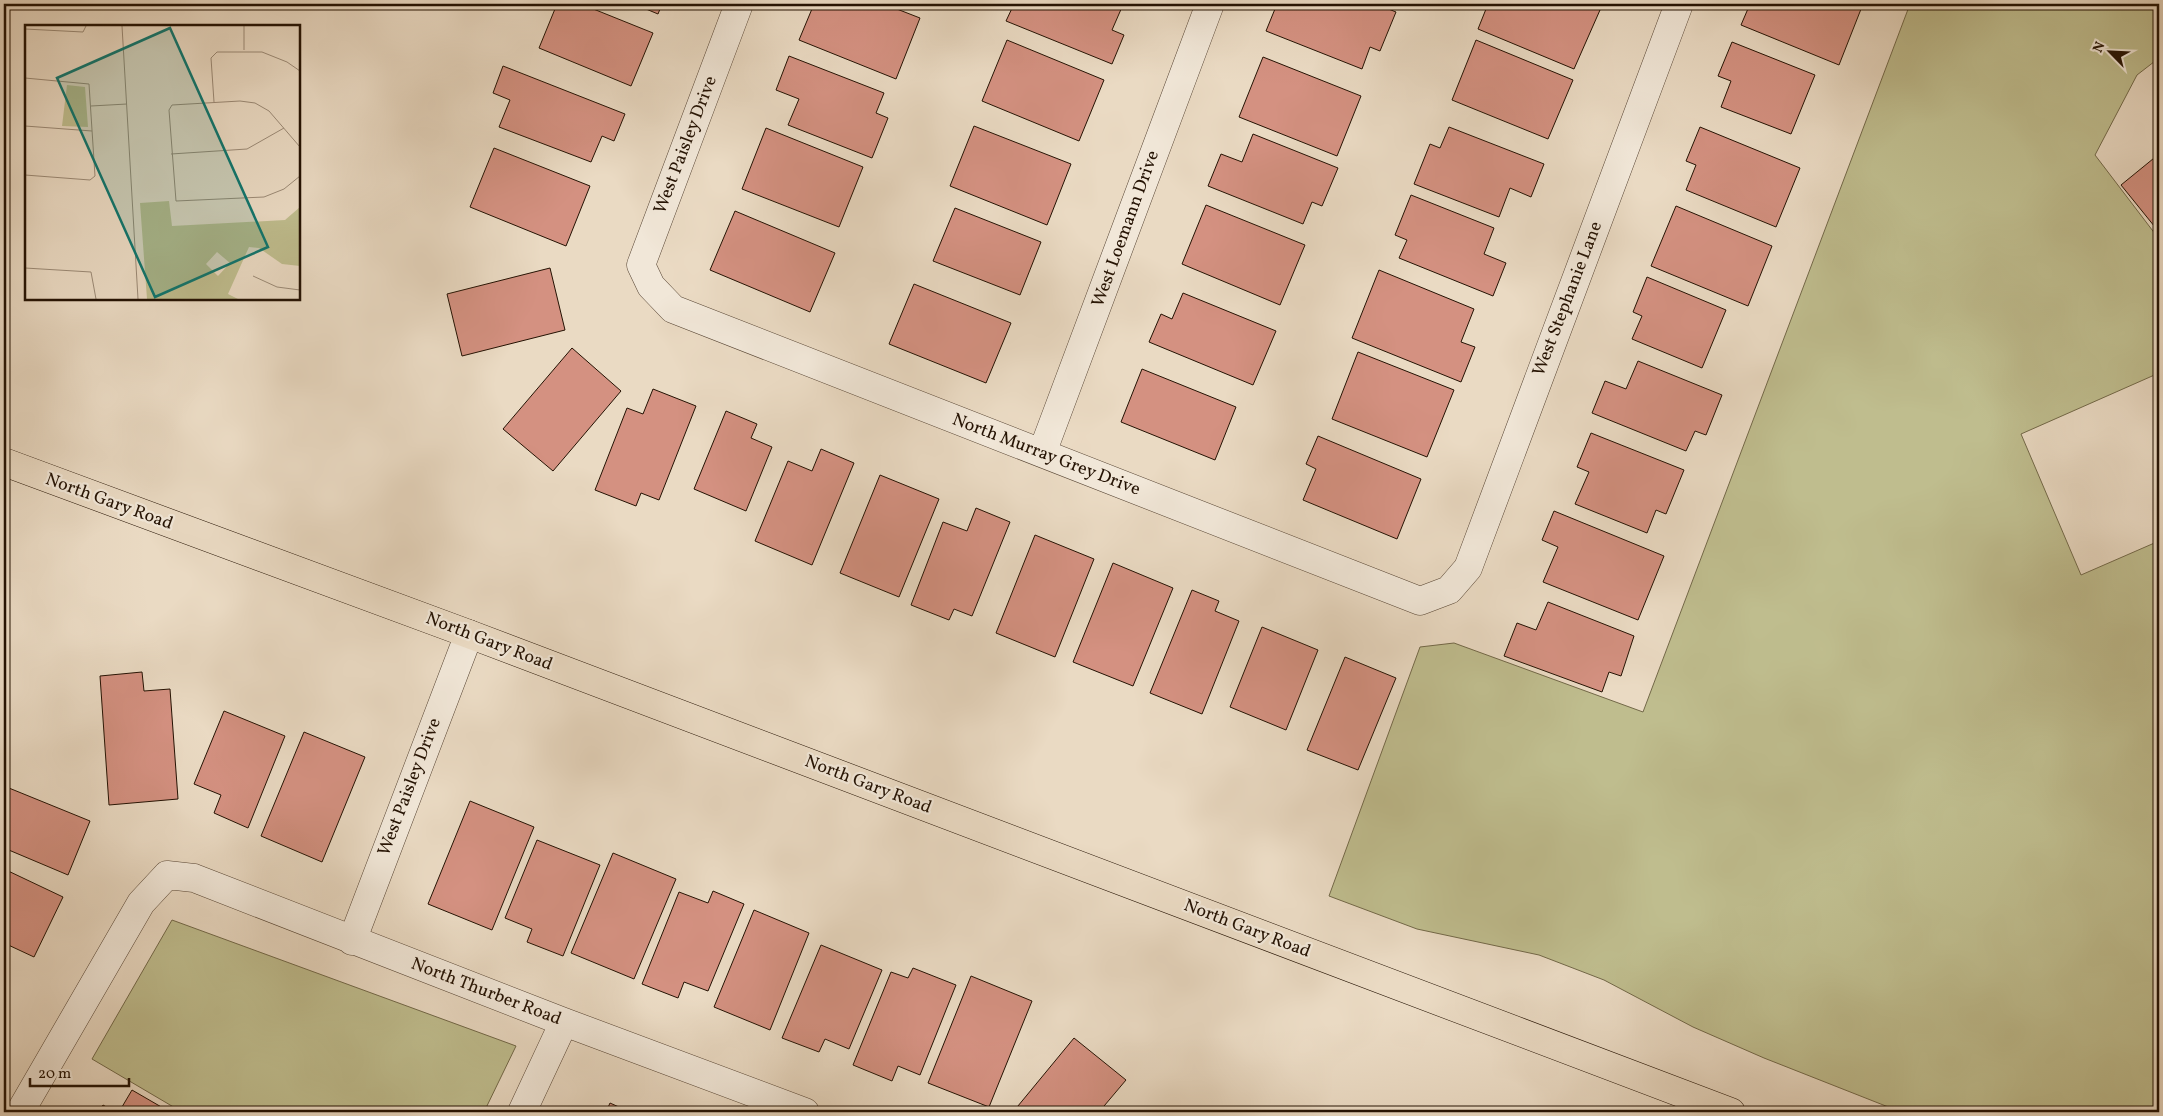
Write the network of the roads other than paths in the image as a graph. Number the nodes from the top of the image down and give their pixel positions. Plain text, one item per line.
1 (739, 4) edge
2 (1210, 4) edge
3 (1679, 4) edge
4 (651, 286) joint
5 (1042, 453) junction
6 (4, 462) edge
7 (1449, 590) joint
8 (469, 634) junction
9 (352, 941) junction
10 (564, 1022) junction
11 (20, 1112) edge
12 (522, 1112) edge
13 (805, 1112) edge
14 (1731, 1112) edge

1 - 4 street, West Paisley Drive
2 - 5 street, West Loemann Drive
3 - 7 street, West Stephanie Lane
4 - 5 street, North Murray Grey Drive
5 - 7 street, North Murray Grey Drive
6 - 8 main road, North Gary Road
8 - 9 street, West Paisley Drive
8 - 14 main road, North Gary Road
9 - 10 street, North Thurber Road
9 - 11 street, North Thurber Road
10 - 12 street
10 - 13 street, North Thurber Road

